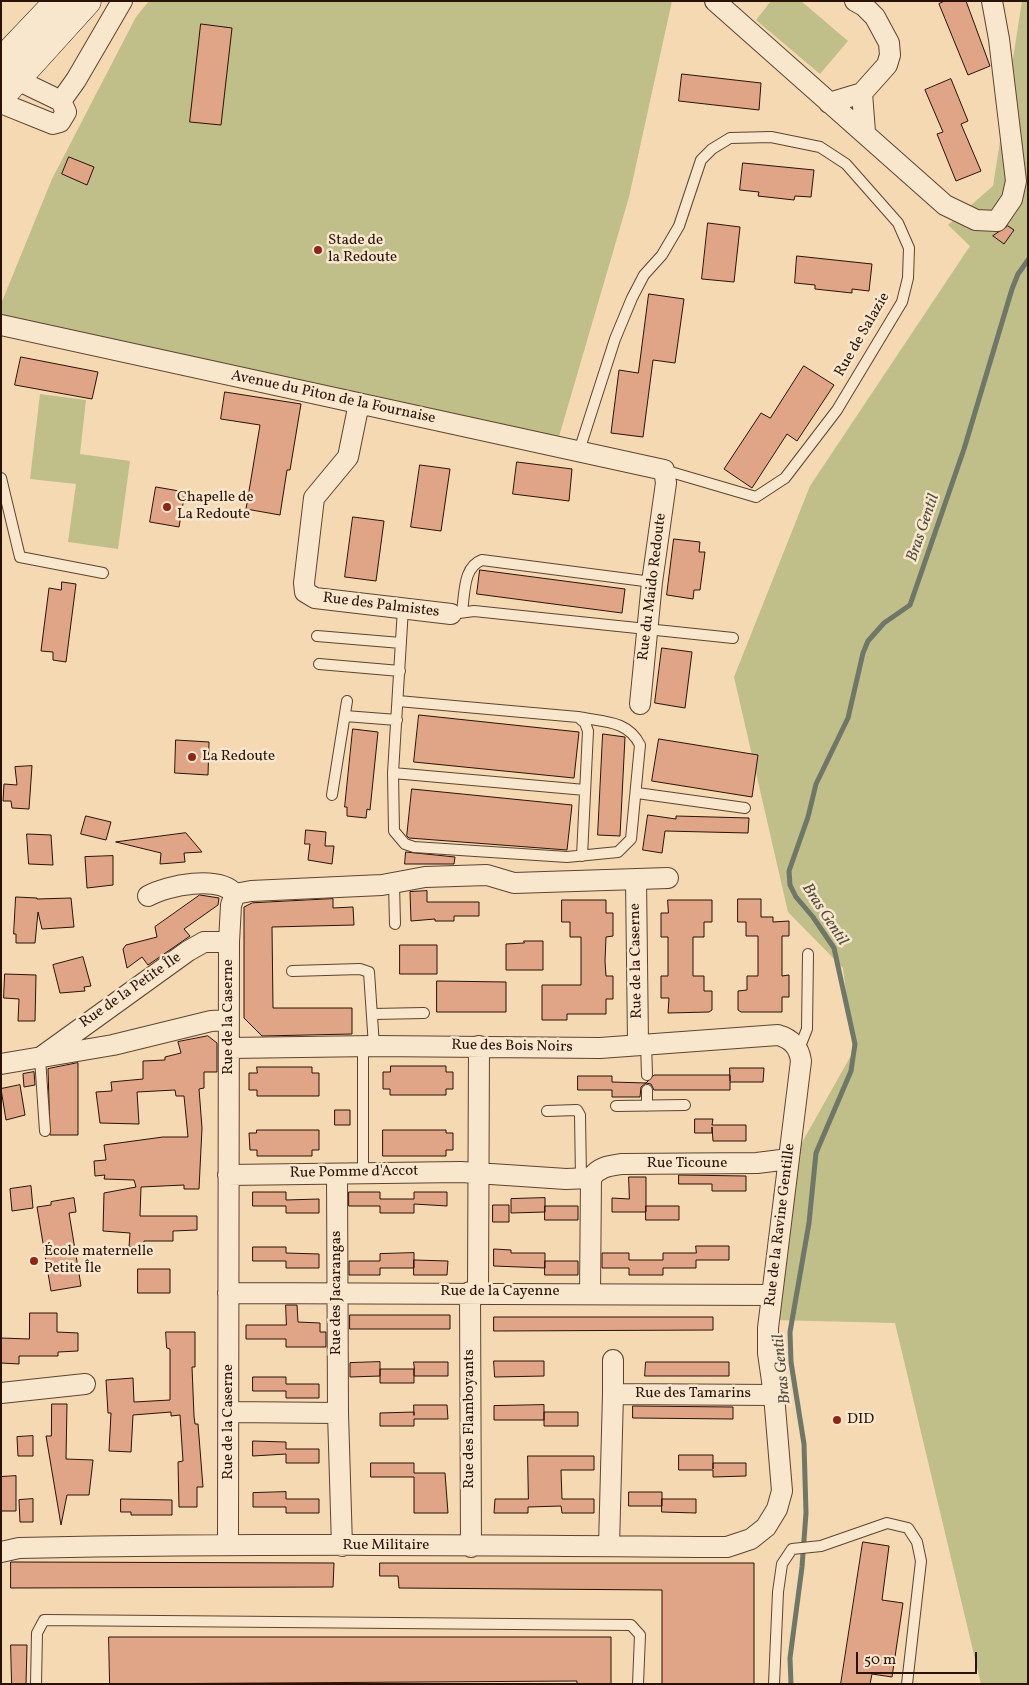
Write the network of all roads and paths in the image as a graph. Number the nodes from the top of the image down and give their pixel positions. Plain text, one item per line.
1 (59, 1) edge
2 (87, 1) edge
3 (122, 1) edge
4 (714, 1) edge
5 (855, 1) edge
6 (992, 1) edge
7 (5, 77) edge
8 (862, 93) junction
9 (61, 101) junction
10 (1, 103) edge
11 (829, 104) junction
12 (865, 132) junction
13 (1, 325) edge
14 (362, 404) junction
15 (579, 451) junction
16 (664, 470) junction
17 (1, 478) edge
18 (103, 573) dead end
19 (652, 582) junction
20 (403, 608) junction
21 (457, 612) junction
22 (648, 629) junction
23 (317, 636) dead end
24 (733, 638) dead end
25 (401, 643) junction
26 (319, 664) dead end
27 (400, 671) junction
28 (347, 701) dead end
29 (398, 701) junction
30 (640, 704) dead end
31 (345, 716) junction
32 (578, 717) junction
33 (397, 720) junction
34 (394, 773) junction
35 (585, 790) junction
36 (637, 793) junction
37 (332, 795) dead end
38 (745, 808) dead end
39 (582, 856) junction
40 (668, 878) dead end
41 (636, 879) junction
42 (394, 884) junction
43 (235, 894) junction
44 (148, 896) dead end
45 (395, 924) dead end
46 (229, 942) junction
47 (808, 954) dead end
48 (292, 971) dead end
49 (424, 1012) dead end
50 (373, 1014) junction
51 (96, 1016) junction
52 (229, 1020) junction
53 (642, 1043) junction
54 (113, 1045) junction
55 (368, 1046) junction
56 (479, 1046) junction
57 (796, 1046) junction
58 (229, 1048) junction
59 (40, 1058) junction
60 (1, 1064) edge
61 (647, 1075) dead end
62 (647, 1090) dead end
63 (685, 1105) dead end
64 (616, 1106) dead end
65 (647, 1106) junction
66 (547, 1111) dead end
67 (45, 1131) dead end
68 (789, 1159) junction
69 (480, 1173) junction
70 (337, 1174) junction
71 (363, 1174) junction
72 (228, 1175) junction
73 (586, 1178) junction
74 (337, 1292) junction
75 (474, 1292) junction
76 (228, 1293) junction
77 (590, 1293) junction
78 (771, 1295) junction
79 (613, 1360) dead end
80 (85, 1384) dead end
81 (1, 1393) edge
82 (613, 1394) junction
83 (774, 1395) junction
84 (230, 1412) junction
85 (338, 1413) junction
86 (766, 1527) joint
87 (228, 1544) junction
88 (342, 1546) junction
89 (609, 1546) junction
90 (471, 1547) junction
91 (1, 1552) edge
92 (36, 1684) edge
93 (638, 1684) edge
94 (774, 1684) edge
95 (907, 1684) edge

1 - 7 main road
2 - 7 main road
3 - 9 street
4 - 11 street
5 - 8 street
6 - 12 street
7 - 9 street
8 - 11 street
8 - 12 street
9 - 10 street
11 - 12 street
13 - 14 street, Avenue du Piton de la Fournaise
14 - 15 street, Avenue du Piton de la Fournaise
14 - 20 street, Rue des Palmistes
15 - 16 street, Avenue du Piton de la Fournaise
15 - 16 lane, Rue de Salazie
16 - 19 street, Rue du Maido Redoute
17 - 18 lane
19 - 21 lane
19 - 22 street, Rue du Maido Redoute
20 - 21 street, Rue des Palmistes
20 - 25 lane
21 - 22 lane
22 - 24 lane
22 - 30 street, Rue du Maido Redoute
23 - 25 lane
25 - 27 lane
26 - 27 lane
27 - 29 lane
28 - 31 lane
29 - 32 lane
29 - 33 lane
31 - 33 lane
31 - 37 lane
32 - 35 lane
32 - 36 lane
33 - 34 lane
34 - 35 lane
34 - 39 lane
35 - 39 lane
36 - 38 lane
36 - 39 lane
40 - 41 street
41 - 42 street
41 - 53 street, Rue de la Caserne
42 - 43 street
42 - 45 lane
43 - 44 street
43 - 46 street, Rue de la Caserne
46 - 51 street, Rue de la Petite Île
46 - 52 street, Rue de la Caserne
47 - 57 lane
48 - 50 lane
49 - 50 lane
50 - 55 lane
51 - 54 street
51 - 59 street, Rue de la Petite Île
52 - 54 street, Rue de la Petite Île
52 - 58 street, Rue de la Caserne
53 - 56 street, Rue des Bois Noirs
53 - 57 street, Rue des Bois Noirs
53 - 61 lane
54 - 59 street, Rue de la Petite Île
55 - 56 street, Rue des Bois Noirs
55 - 58 street, Rue des Bois Noirs
55 - 71 lane
56 - 69 street, Rue des Flamboyants
57 - 68 street, Rue de la Ravine Gentille
58 - 72 street, Rue de la Caserne
59 - 60 street, Rue de la Petite Île
59 - 67 lane
62 - 65 lane
63 - 65 lane
64 - 65 lane
66 - 73 lane
68 - 73 street, Rue Ticoune
68 - 78 street, Rue de la Ravine Gentille
69 - 71 street, Rue Pomme d'Accot
69 - 73 street
69 - 75 street, Rue des Flamboyants
70 - 71 street, Rue Pomme d'Accot
70 - 72 street, Rue Pomme d'Accot
70 - 74 street, Rue des Jacarangas
72 - 76 street, Rue de la Caserne
73 - 77 street
74 - 75 street, Rue de la Cayenne
74 - 76 street, Rue de la Cayenne
74 - 85 street, Rue des Jacarangas
75 - 77 street, Rue de la Cayenne
75 - 90 street, Rue des Flamboyants
76 - 84 street, Rue de la Caserne
77 - 78 street, Rue de la Cayenne
78 - 83 street, Rue de la Ravine Gentille
79 - 82 street, Rue des Tamarins
80 - 81 street
82 - 83 street, Rue des Tamarins
82 - 89 street, Rue des Tamarins
83 - 86 street, Rue de la Ravine Gentille
84 - 85 street
84 - 87 street, Rue de la Caserne
85 - 88 street, Rue des Jacarangas
86 - 89 street, Rue Militaire
87 - 88 street, Rue Militaire
87 - 91 street, Rue Militaire
88 - 90 street, Rue Militaire
89 - 90 street, Rue Militaire
92 - 93 lane
94 - 95 lane

